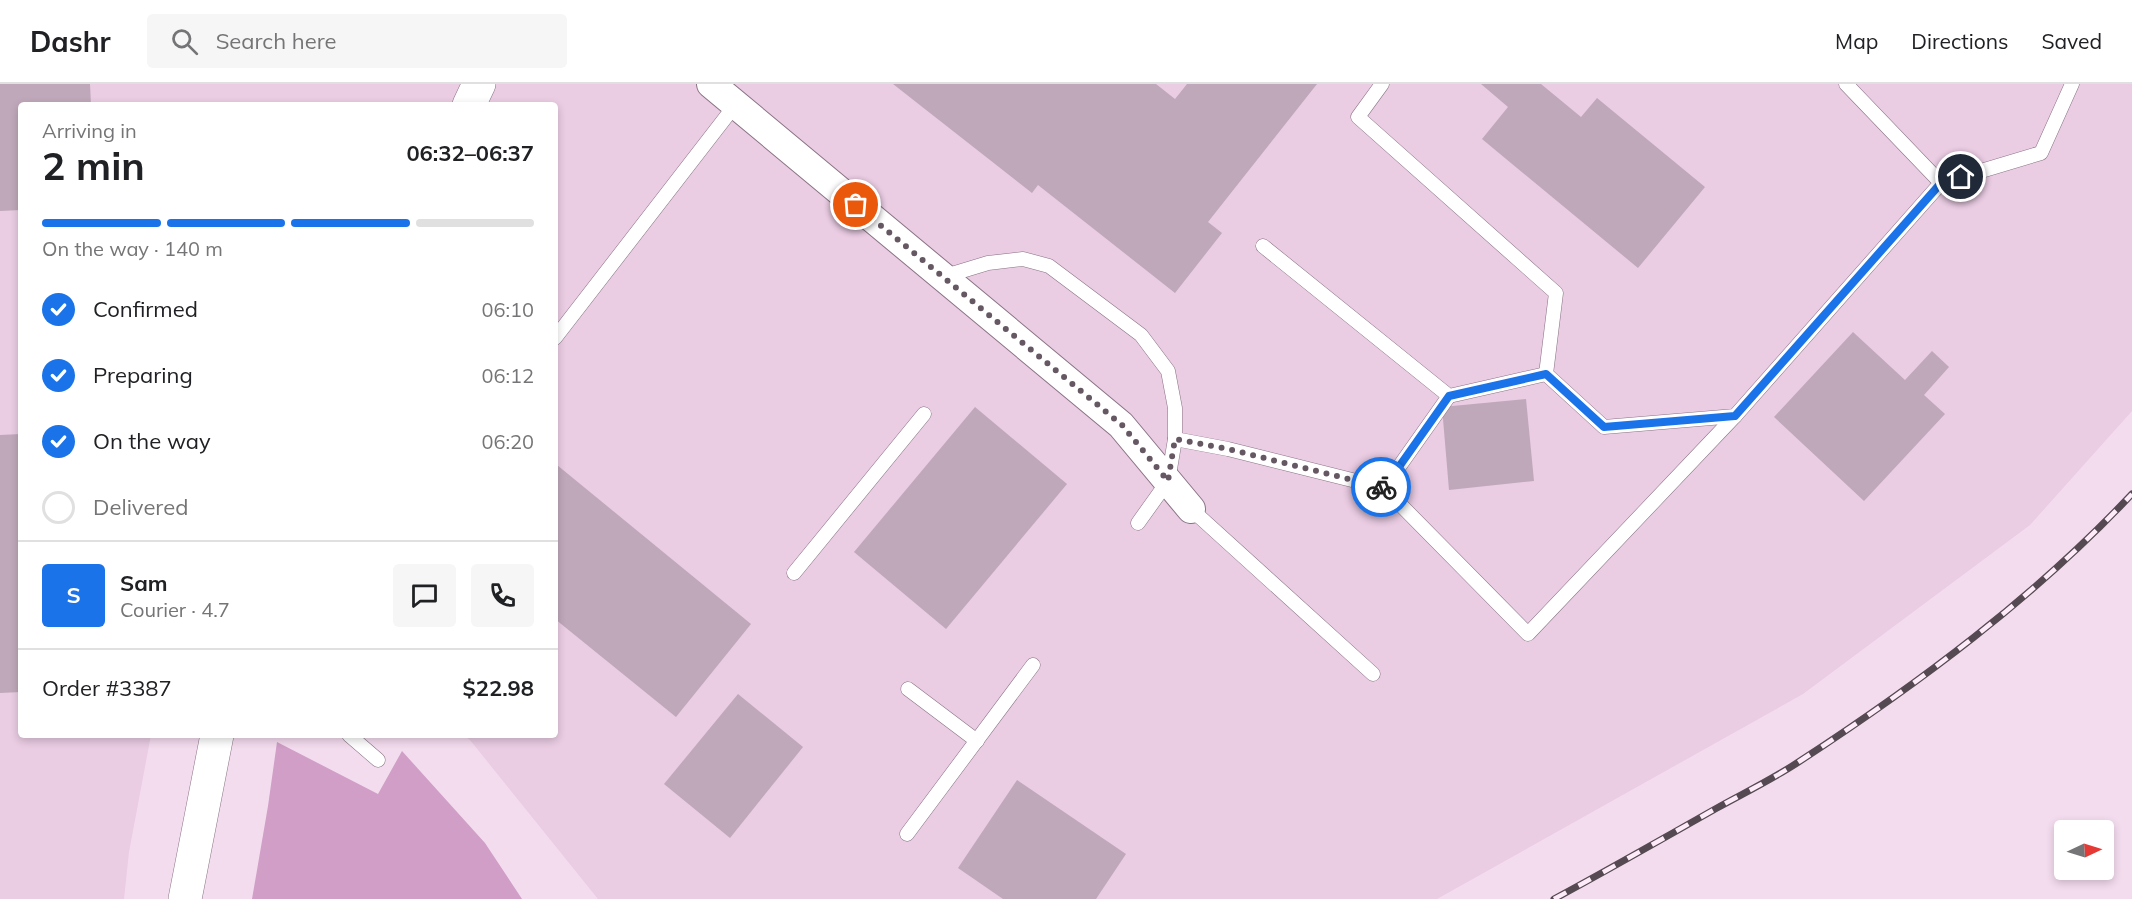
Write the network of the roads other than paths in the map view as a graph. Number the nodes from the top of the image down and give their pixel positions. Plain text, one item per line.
1 (479, 84) edge
2 (711, 84) edge
3 (1382, 84) edge
4 (1846, 84) edge
5 (2072, 84) edge
6 (470, 102) edge
7 (736, 104) junction
8 (1941, 183) junction
9 (1263, 246) dead end
10 (942, 277) junction
11 (558, 334) edge
12 (1546, 374) junction
13 (1449, 396) junction
14 (924, 414) dead end
15 (1735, 416) junction
16 (1175, 439) junction
17 (1168, 481) junction
18 (1384, 488) junction
19 (1191, 509) joint
20 (1138, 523) dead end
21 (794, 573) dead end
22 (1033, 665) dead end
23 (1373, 674) dead end
24 (908, 689) dead end
25 (217, 738) edge
26 (352, 738) edge
27 (977, 741) junction
28 (378, 760) dead end
29 (907, 834) dead end
30 (185, 899) edge

1 - 6 street
2 - 7 street
3 - 12 lane
4 - 8 lane
5 - 8 lane
7 - 10 street
7 - 11 lane
8 - 15 lane
9 - 13 lane
10 - 16 lane
10 - 17 street
12 - 13 lane
12 - 15 lane
13 - 18 lane
14 - 21 lane
15 - 18 lane
16 - 17 lane
16 - 18 lane
17 - 19 street
17 - 20 lane
19 - 23 lane
22 - 27 lane
24 - 27 lane
25 - 30 street
26 - 28 lane
27 - 29 lane

